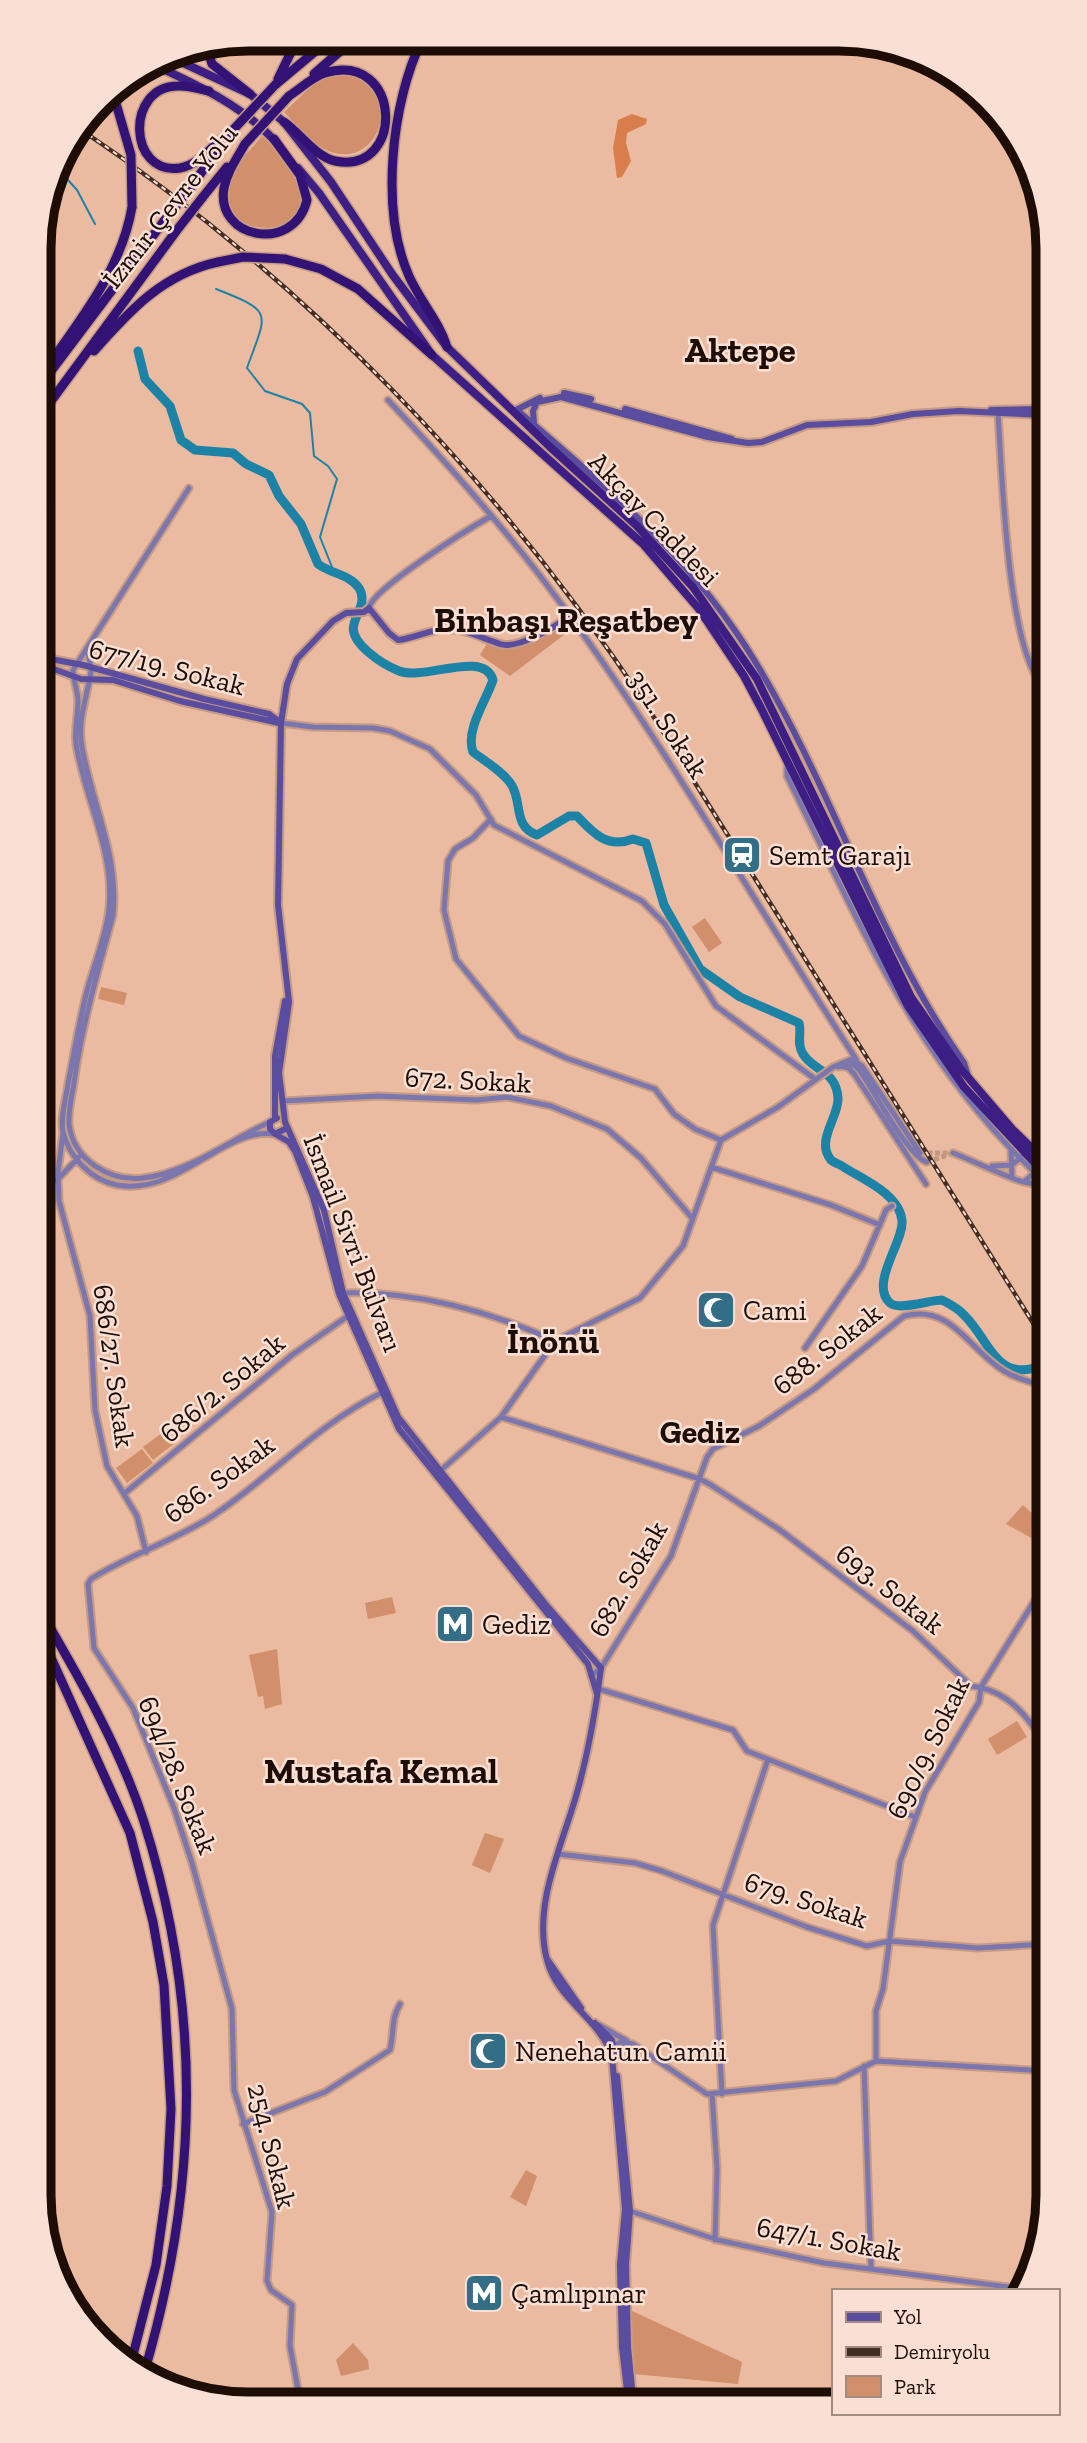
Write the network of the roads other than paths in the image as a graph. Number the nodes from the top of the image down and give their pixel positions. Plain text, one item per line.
1 (292, 51) edge
2 (316, 51) edge
3 (340, 51) edge
4 (418, 51) edge
5 (209, 55) edge
6 (181, 62) edge
7 (164, 70) edge
8 (275, 85) junction
9 (209, 91) junction
10 (250, 94) junction
11 (289, 96) junction
12 (114, 103) edge
13 (284, 122) junction
14 (232, 131) junction
15 (274, 139) junction
16 (245, 144) junction
17 (447, 347) junction
18 (432, 355) junction
19 (51, 362) edge
20 (51, 372) edge
21 (67, 379) junction
22 (490, 390) junction
23 (388, 400) dead end
24 (51, 401) edge
25 (1036, 409) edge
26 (516, 410) junction
27 (985, 412) junction
28 (998, 414) junction
29 (1036, 415) edge
30 (534, 425) junction
31 (740, 442) junction
32 (189, 488) dead end
33 (491, 516) junction
34 (366, 610) junction
35 (570, 616) junction
36 (88, 651) junction
37 (51, 659) edge
38 (75, 664) junction
39 (91, 667) junction
40 (51, 668) edge
41 (73, 676) junction
42 (1036, 676) edge
43 (88, 681) junction
44 (281, 723) junction
45 (804, 774) junction
46 (791, 776) junction
47 (817, 782) junction
48 (491, 819) junction
49 (837, 883) junction
50 (861, 886) junction
51 (849, 891) junction
52 (288, 982) junction
53 (856, 1059) junction
54 (841, 1066) junction
55 (828, 1071) junction
56 (818, 1078) junction
57 (283, 1101) junction
58 (990, 1111) junction
59 (273, 1120) junction
60 (286, 1125) junction
61 (63, 1131) junction
62 (275, 1134) junction
63 (721, 1140) junction
64 (70, 1143) junction
65 (1011, 1150) junction
66 (920, 1153) dead end
67 (953, 1153) dead end
68 (60, 1154) junction
69 (82, 1154) junction
70 (1025, 1154) junction
71 (73, 1161) junction
72 (927, 1162) dead end
73 (1036, 1164) edge
74 (1012, 1165) junction
75 (990, 1166) junction
76 (711, 1167) junction
77 (1036, 1172) edge
78 (1012, 1177) junction
79 (57, 1180) junction
80 (1024, 1182) junction
81 (1036, 1183) edge
82 (926, 1184) dead end
83 (891, 1206) dead end
84 (692, 1217) junction
85 (880, 1225) junction
86 (343, 1293) junction
87 (348, 1317) junction
88 (555, 1341) junction
89 (805, 1348) dead end
90 (1036, 1383) edge
91 (381, 1393) junction
92 (501, 1417) junction
93 (706, 1457) joint
94 (440, 1471) junction
95 (699, 1479) junction
96 (125, 1493) junction
97 (146, 1552) junction
98 (89, 1596) joint
99 (1036, 1598) edge
100 (51, 1630) edge
101 (51, 1657) edge
102 (601, 1668) junction
103 (591, 1676) junction
104 (981, 1687) junction
105 (598, 1692) junction
106 (1036, 1730) edge
107 (768, 1759) junction
108 (915, 1817) junction
109 (558, 1854) junction
110 (723, 1894) junction
111 (212, 1933) joint
112 (890, 1941) junction
113 (1036, 1945) edge
114 (546, 1958) junction
115 (400, 2004) dead end
116 (595, 2023) junction
117 (633, 2045) junction
118 (612, 2048) junction
119 (876, 2061) junction
120 (864, 2067) junction
121 (1036, 2070) edge
122 (712, 2094) junction
123 (722, 2094) junction
124 (243, 2124) junction
125 (630, 2211) junction
126 (715, 2239) junction
127 (871, 2269) junction
128 (624, 2287) junction
129 (1013, 2288) edge
130 (133, 2355) edge
131 (147, 2364) edge
132 (299, 2392) edge
133 (627, 2392) edge
134 (633, 2392) edge

1 - 8 highway
2 - 8 highway, İzmir Çevre Yolu
3 - 11 highway, İzmir Çevre Yolu
4 - 17 highway
5 - 10 highway
6 - 10 highway, Akçay Caddesi
7 - 9 highway, Akçay Caddesi
8 - 14 highway, İzmir Çevre Yolu, bridge
9 - 14 highway
9 - 15 highway, Akçay Caddesi
10 - 13 highway, Akçay Caddesi
11 - 13 highway
11 - 16 highway, İzmir Çevre Yolu, bridge
12 - 19 highway, bridge
13 - 17 highway, Akçay Caddesi
14 - 20 highway, İzmir Çevre Yolu, bridge
15 - 16 highway
15 - 18 highway, Akçay Caddesi
16 - 21 highway, İzmir Çevre Yolu, bridge
17 - 22 highway, Akçay Caddesi
18 - 21 highway, bridge
18 - 46 highway, Akçay Caddesi
21 - 24 highway, İzmir Çevre Yolu
22 - 26 main road
22 - 45 highway, Akçay Caddesi
23 - 33 street, 351. Sokak
25 - 27 main road
26 - 30 main road
26 - 31 main road
27 - 28 main road
27 - 31 main road
28 - 29 main road
28 - 42 street
30 - 31 main road
30 - 47 main road
32 - 36 street
33 - 34 street
33 - 35 street, 351. Sokak
34 - 35 main road
34 - 44 main road, İsmail Sivri Bulvarı
35 - 53 street, 351. Sokak
36 - 38 street
36 - 39 street
37 - 38 main road, 677/19. Sokak
38 - 39 main road, 677/19. Sokak
38 - 41 street, 686/27. Sokak
39 - 43 street
39 - 44 main road, 677/19. Sokak
40 - 41 main road, 677/19. Sokak
41 - 43 main road, 677/19. Sokak
41 - 61 street, 686/27. Sokak
43 - 44 main road, 677/19. Sokak
43 - 64 street
44 - 48 street, 677/19. Sokak
44 - 52 main road, İsmail Sivri Bulvarı
45 - 46 street
45 - 47 street
45 - 50 highway, Akçay Caddesi
46 - 49 street
46 - 51 highway, Akçay Caddesi
47 - 50 main road
48 - 56 street, 677/19. Sokak
48 - 63 street
49 - 51 street
49 - 65 street
50 - 51 main road
50 - 58 highway, Akçay Caddesi
51 - 58 highway, Akçay Caddesi
52 - 57 main road, İsmail Sivri Bulvarı
52 - 59 main road, İsmail Sivri Bulvarı
53 - 55 street
53 - 66 street, 351. Sokak
54 - 55 street
54 - 72 street
54 - 82 street
55 - 56 street
56 - 63 street
57 - 60 main road, İsmail Sivri Bulvarı
57 - 84 street, 672. Sokak
58 - 70 highway
59 - 60 main road
59 - 62 main road
59 - 69 street
60 - 62 main road
60 - 86 main road, İsmail Sivri Bulvarı
61 - 64 street
61 - 68 street, 686/27. Sokak
62 - 71 street, İsmail Sivri Bulvarı
62 - 87 main road, İsmail Sivri Bulvarı
63 - 76 street
64 - 68 street
64 - 69 street
64 - 71 street
65 - 70 street
65 - 74 street
67 - 75 street
68 - 71 street
68 - 79 street, 686/27. Sokak
69 - 71 street
70 - 73 highway
70 - 74 street
71 - 79 street
74 - 75 street
74 - 78 street
75 - 78 street
76 - 84 street
76 - 85 street
77 - 80 street
78 - 80 street
79 - 96 street, 686/27. Sokak
80 - 81 street
83 - 85 street
84 - 88 street
85 - 89 street
86 - 88 street
86 - 94 main road, İsmail Sivri Bulvarı
87 - 91 main road, İsmail Sivri Bulvarı
87 - 96 street, 686/2. Sokak
88 - 92 street
90 - 93 street, 688. Sokak
91 - 97 street, 686. Sokak
91 - 103 main road, İsmail Sivri Bulvarı
92 - 94 street
92 - 95 street, 693. Sokak
93 - 95 street, 682. Sokak
94 - 102 main road, İsmail Sivri Bulvarı
95 - 102 street, 682. Sokak
95 - 104 street, 693. Sokak
96 - 97 street, 686/27. Sokak
97 - 98 street, 686. Sokak
98 - 111 street, 694/28. Sokak
99 - 104 street, 690/9. Sokak
100 - 131 highway
101 - 130 highway
102 - 103 street, 682. Sokak
102 - 105 main road
103 - 105 main road, İsmail Sivri Bulvarı
104 - 106 street, 693. Sokak
104 - 108 street, 690/9. Sokak
105 - 107 street
105 - 109 main road
107 - 108 street
107 - 110 street
108 - 112 street, 690/9. Sokak
109 - 110 street, 679. Sokak
109 - 114 main road
110 - 112 street, 679. Sokak
110 - 123 street
111 - 124 street, 254. Sokak
112 - 113 street, 679. Sokak
112 - 119 street, 690/9. Sokak
114 - 116 main road
114 - 118 main road
115 - 124 street
116 - 117 street
116 - 118 main road
117 - 118 street
117 - 122 street
118 - 125 main road
118 - 128 main road
119 - 120 street
119 - 121 street
120 - 123 street
120 - 127 street
122 - 123 street
122 - 126 street
124 - 132 street, 254. Sokak
125 - 126 street, 647/1. Sokak
125 - 128 main road
126 - 127 street, 647/1. Sokak
127 - 129 street, 647/1. Sokak
128 - 133 main road
128 - 134 main road

